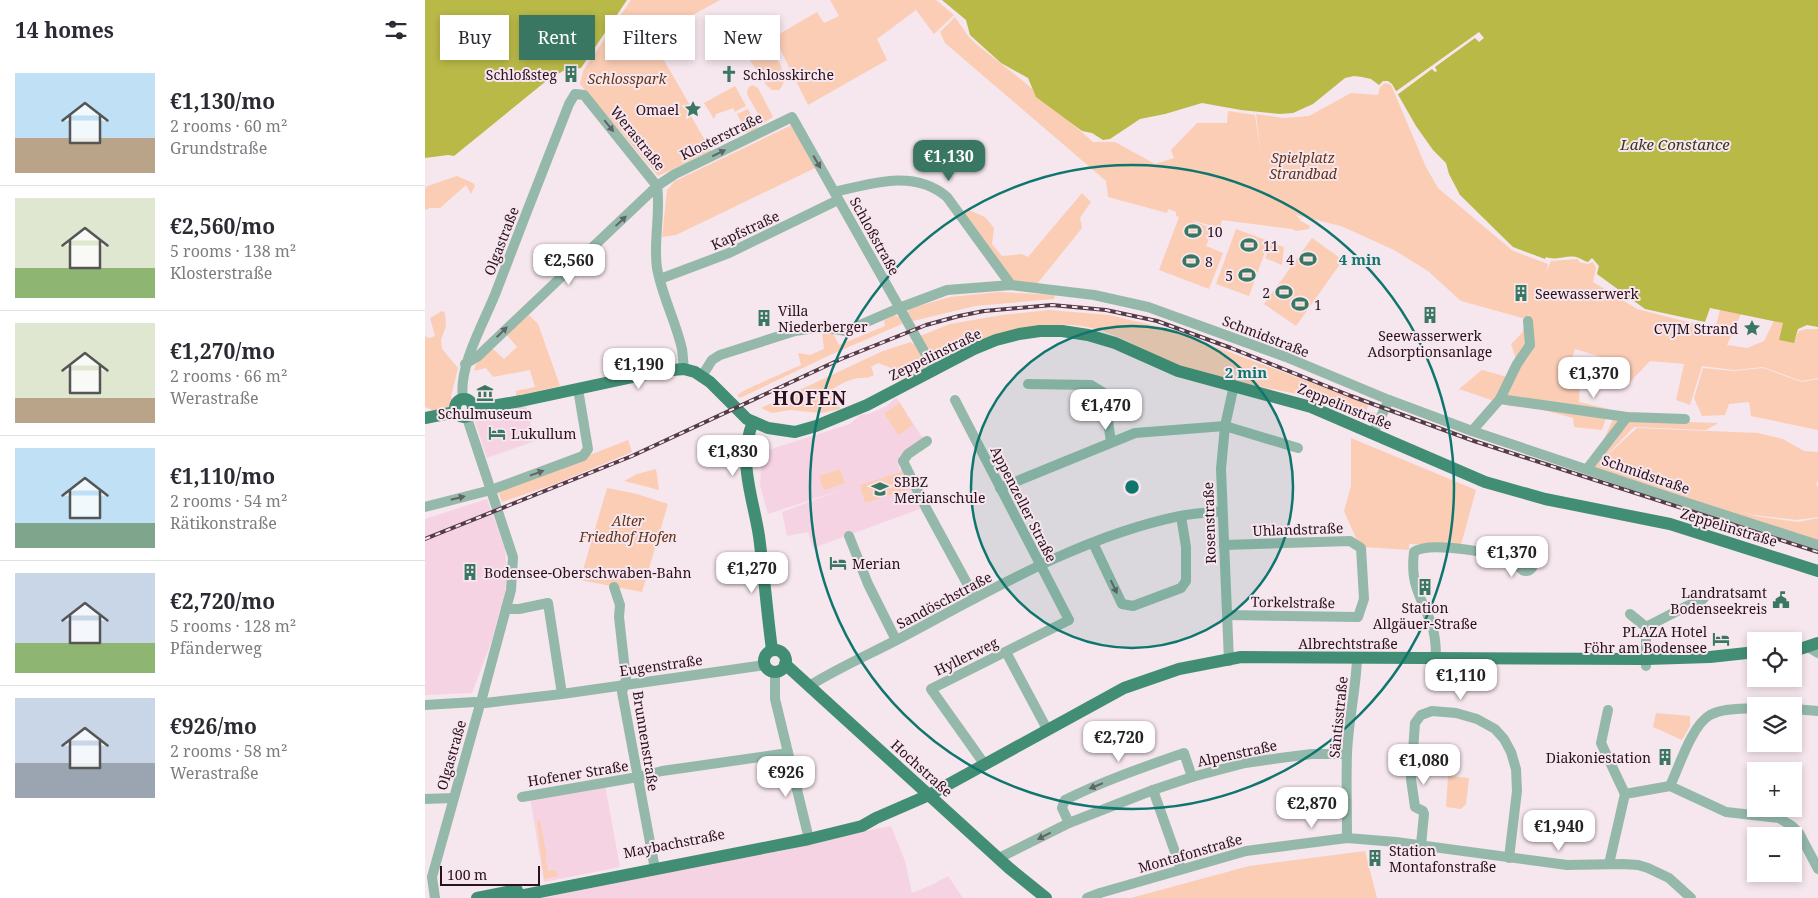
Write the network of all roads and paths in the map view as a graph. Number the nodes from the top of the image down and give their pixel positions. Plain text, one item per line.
1 (575, 94) joint
2 (792, 117) joint
3 (657, 186) junction
4 (837, 196) junction
5 (660, 279) junction
6 (1011, 286) junction
7 (899, 308) junction
8 (1528, 320) dead end
9 (465, 364) junction
10 (684, 369) junction
11 (934, 369) junction
12 (702, 376) junction
13 (1028, 384) dead end
14 (1234, 386) junction
15 (578, 391) junction
16 (463, 399) joint
17 (1500, 399) junction
18 (955, 400) dead end
19 (1389, 400) junction
20 (465, 413) junction
21 (1627, 417) junction
22 (425, 418) edge
23 (1685, 419) dead end
24 (750, 420) junction
25 (1225, 426) junction
26 (1472, 430) junction
27 (1373, 434) junction
28 (927, 441) dead end
29 (1111, 442) junction
30 (1298, 448) dead end
31 (1587, 469) junction
32 (1000, 488) junction
33 (491, 490) junction
34 (425, 507) edge
35 (1222, 511) junction
36 (1181, 516) junction
37 (849, 536) dead end
38 (1093, 543) junction
39 (1224, 545) junction
40 (1818, 545) edge
41 (1519, 561) dead end
42 (1040, 566) junction
43 (1818, 571) edge
44 (614, 587) dead end
45 (975, 598) junction
46 (1704, 598) dead end
47 (506, 609) junction
48 (1630, 614) dead end
49 (1227, 615) junction
50 (1359, 617) joint
51 (1069, 620) joint
52 (1646, 627) junction
53 (1818, 636) edge
54 (896, 640) junction
55 (1802, 641) edge
56 (1815, 648) edge
57 (772, 650) junction
58 (1802, 650) edge
59 (1006, 652) junction
60 (1747, 653) edge
61 (1747, 659) edge
62 (1229, 661) junction
63 (1357, 662) junction
64 (1436, 662) junction
65 (1647, 662) junction
66 (775, 667) junction
67 (624, 684) junction
68 (809, 686) junction
69 (562, 694) junction
70 (480, 703) junction
71 (425, 705) edge
72 (1747, 709) edge
73 (1608, 710) dead end
74 (1802, 710) edge
75 (1818, 711) edge
76 (1047, 729) junction
77 (788, 753) junction
78 (1347, 754) junction
79 (985, 765) junction
80 (638, 777) junction
81 (1191, 777) junction
82 (1670, 786) junction
83 (1153, 790) junction
84 (1625, 794) junction
85 (929, 795) junction
86 (521, 796) dead end
87 (453, 798) junction
88 (425, 799) edge
89 (1069, 823) junction
90 (808, 836) junction
91 (1347, 838) junction
92 (1421, 845) junction
93 (999, 858) junction
94 (1509, 858) junction
95 (1609, 864) junction
96 (654, 866) junction
97 (1181, 869) junction
98 (1818, 869) edge
99 (557, 885) junction
100 (431, 892) edge
101 (1043, 897) edge
102 (477, 898) edge
103 (509, 898) edge
104 (1087, 898) edge
105 (1691, 898) edge

1 -> 3 street, Werastraße
1 - 9 street, Olgastraße
3 -> 2 street, Klosterstraße
2 -> 4 street, Schloßstraße
3 - 5 street, Werastraße
9 -> 3 street, Klosterstraße
4 - 5 street, Kapfstraße
4 - 6 street, Kapfstraße
4 - 7 street, Schloßstraße
5 - 10 street, Werastraße
6 - 7 street, Schmidstraße
6 - 19 street, Schmidstraße
7 - 11 street, Schloßstraße
7 - 12 street, Schmidstraße
8 - 17 street
9 - 16 street, Olgastraße
10 - 12 main road
10 - 15 main road
11 - 14 main road, Zeppelinstraße
11 - 24 main road, Zeppelinstraße
12 - 24 main road
13 - 29 street
14 - 25 street, Rosenstraße
14 - 27 main road, Zeppelinstraße
15 - 20 main road
33 -> 15 street
16 - 20 main road
17 - 21 street
17 - 26 street
18 - 32 street, Appenzeller Straße
19 - 26 street, Schmidstraße
19 - 27 street
20 - 22 main road
20 - 33 street, Olgastraße
21 - 23 street
21 - 31 street
24 - 57 main road
25 - 29 street
25 - 30 street
25 - 35 street, Rosenstraße
26 - 31 street, Schmidstraße
27 - 43 main road, Zeppelinstraße
28 - 45 street
29 - 32 street
31 - 40 street, Schmidstraße
32 - 42 street, Appenzeller Straße
34 -> 33 street
33 - 47 street, Olgastraße
35 - 36 street, Sandöschstraße
35 - 39 street, Rosenstraße
36 - 38 street, Sandöschstraße
38 -> 36 street
37 - 54 street
38 - 42 street, Sandöschstraße
39 - 49 street, Rosenstraße
39 - 50 street, Uhlandstraße
41 - 64 street
42 - 45 street, Sandöschstraße
42 - 51 street, Appenzeller Straße
44 - 67 street, Brunnenstraße
45 - 54 street, Sandöschstraße
46 - 52 street
47 - 69 street
47 - 70 street, Olgastraße
48 - 52 street
49 - 50 street, Torkelstraße
49 - 62 street, Rosenstraße
51 - 59 street, Hyllerweg
52 - 65 street
53 - 55 main road
54 - 68 street, Sandöschstraße
56 - 58 main road
57 - 66 main road
57 - 66 main road, Hochstraße
59 - 76 street
59 - 79 street, Hyllerweg
60 - 65 main road, Albrechtstraße
61 - 65 main road, Albrechtstraße
62 - 63 main road, Albrechtstraße
62 - 76 main road, Albrechtstraße
63 - 64 main road, Albrechtstraße
63 - 78 street, Säntisstraße
64 - 65 main road, Albrechtstraße
66 - 67 street, Eugenstraße
66 - 68 main road, Hochstraße
66 - 77 street
67 - 69 street, Eugenstraße
67 - 80 street, Brunnenstraße
68 - 85 main road, Hochstraße
69 - 70 street, Eugenstraße
70 - 71 street, Eugenstraße
70 - 87 street, Olgastraße
72 - 82 street
73 - 84 street
74 - 75 street
76 - 79 main road, Albrechtstraße
77 - 80 street, Hofener Straße
77 - 90 street
78 - 81 street, Alpenstraße
78 - 91 street, Säntisstraße
79 - 85 main road, Albrechtstraße
80 - 86 street, Hofener Straße
80 - 96 street, Brunnenstraße
81 - 83 street, Alpenstraße
81 -> 89 street
82 - 84 street
82 - 98 street
83 - 89 street, Alpenstraße
83 - 97 street
84 - 95 street
85 - 90 main road, Maybachstraße
85 - 93 main road, Hochstraße
87 - 88 street
87 - 100 street, Olgastraße
89 -> 93 street, Alpenstraße
90 - 96 main road, Maybachstraße
91 - 92 street, Montafonstraße
91 - 97 street, Montafonstraße
92 - 94 street, Montafonstraße
92 - 94 street
93 - 101 main road, Hochstraße
94 - 95 street, Montafonstraße
95 - 105 street, Montafonstraße
96 - 99 main road, Maybachstraße
97 - 104 street, Montafonstraße
99 - 102 main road, Maybachstraße
99 - 103 main road, Maybachstraße

